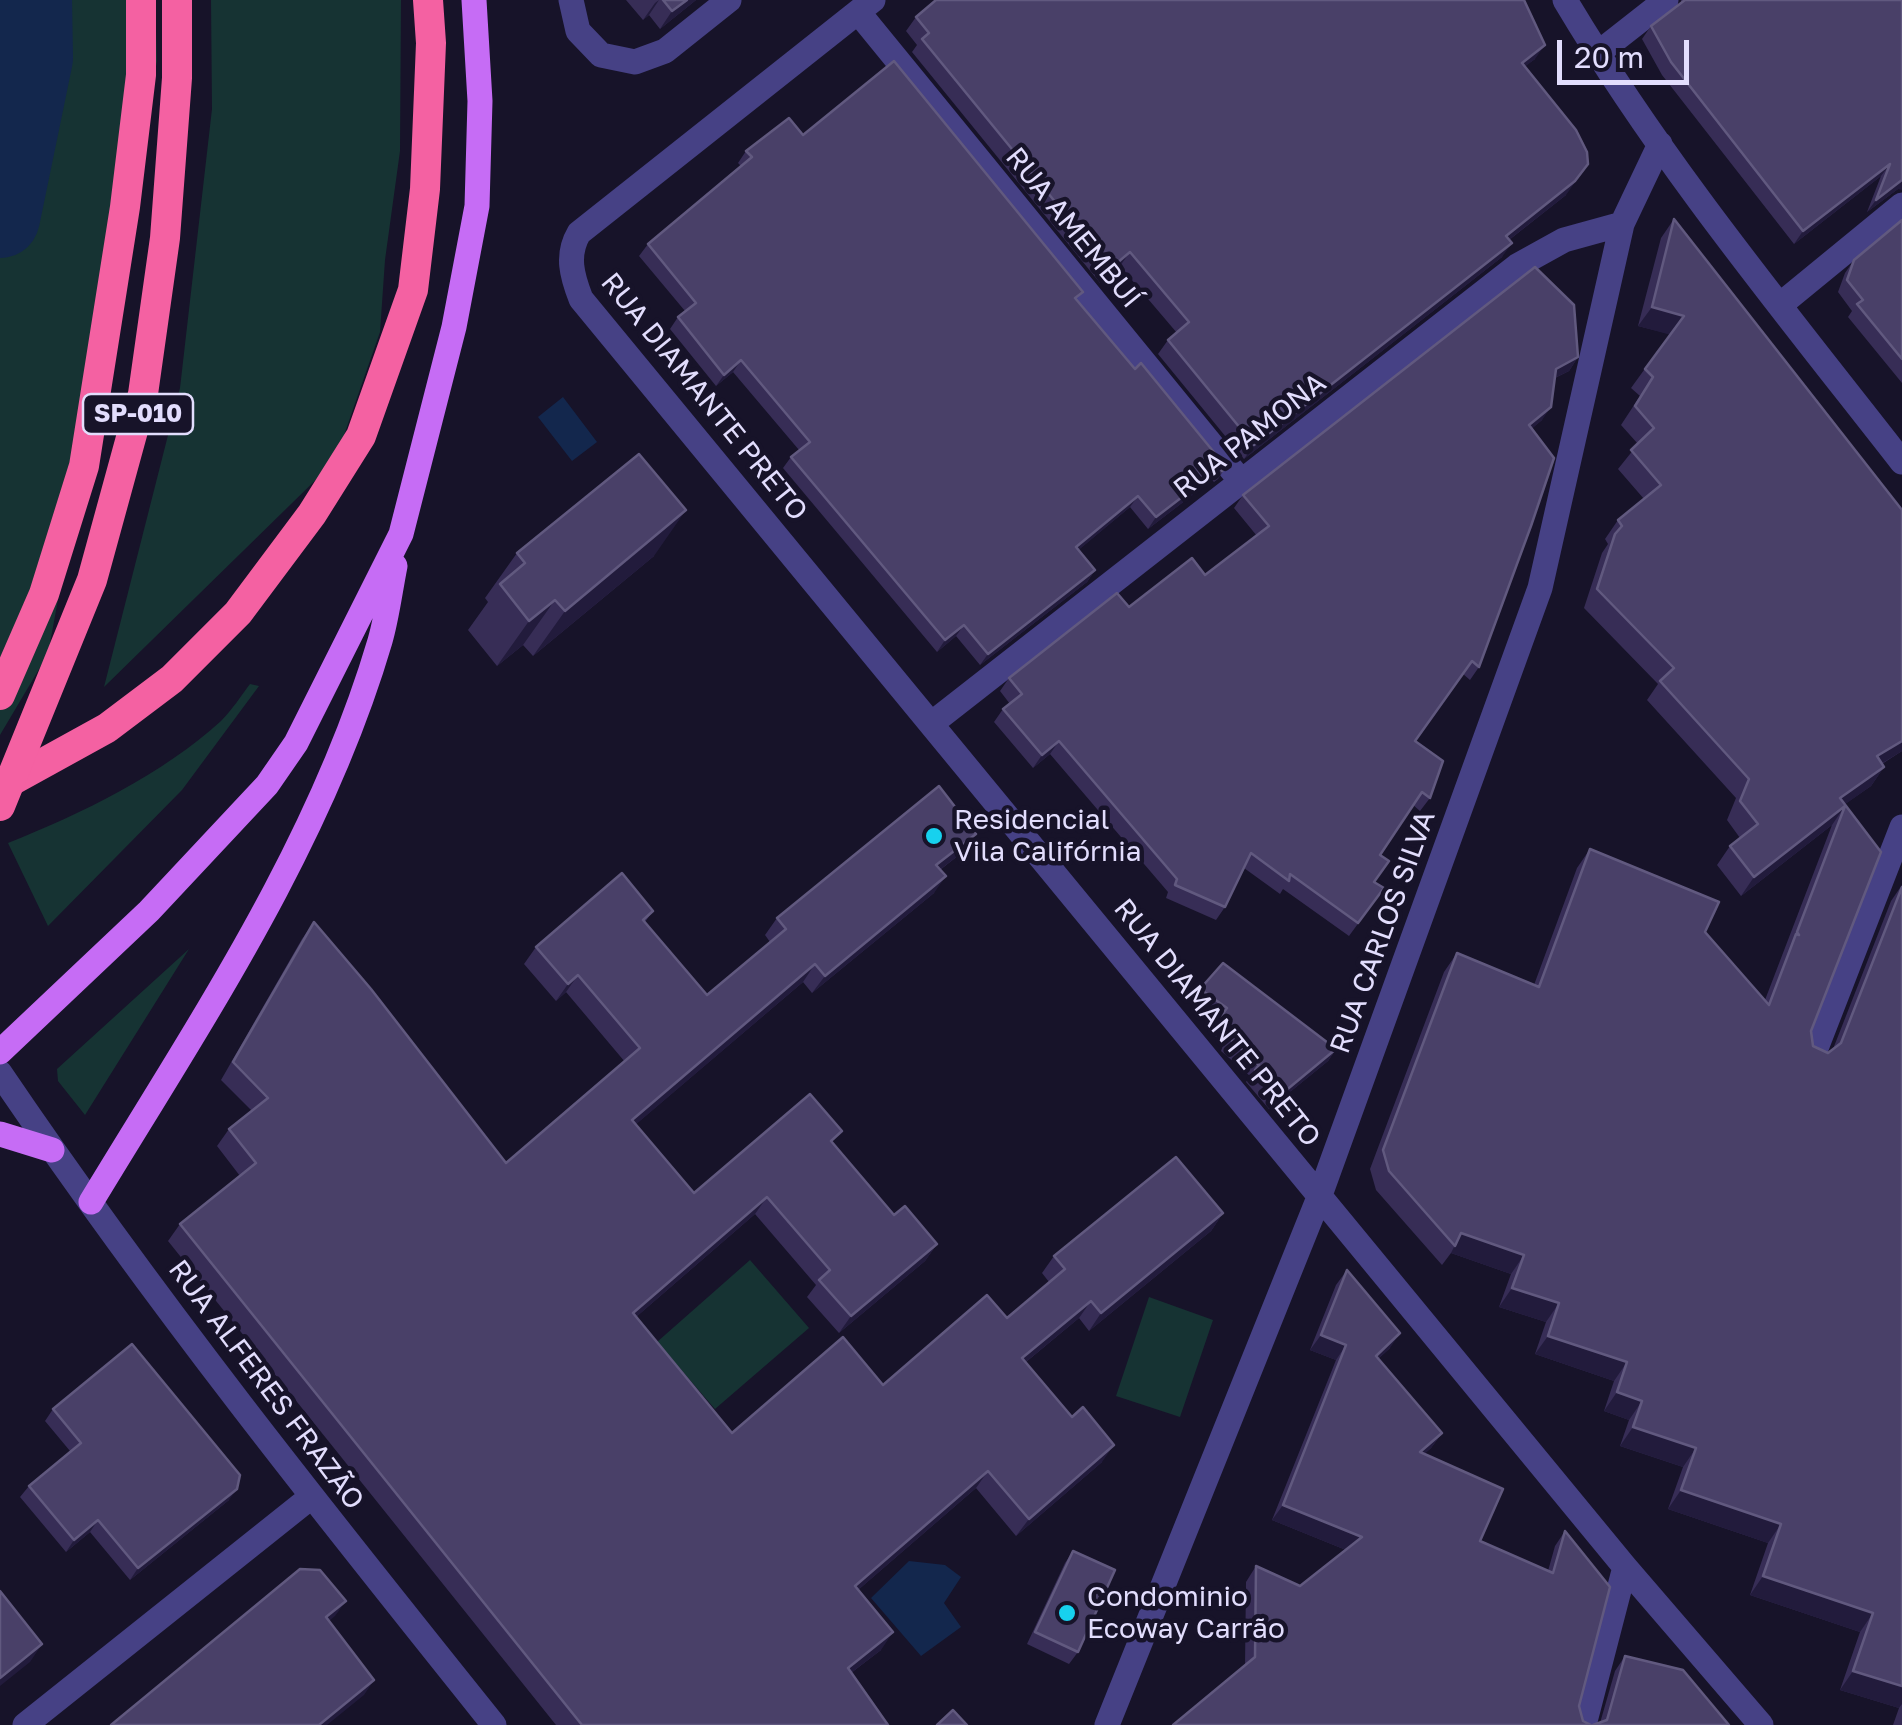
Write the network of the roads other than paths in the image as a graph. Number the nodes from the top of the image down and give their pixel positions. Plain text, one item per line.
1 (141, 0) edge
2 (177, 0) edge
3 (428, 0) edge
4 (474, 0) edge
5 (571, 0) edge
6 (729, 0) edge
7 (1565, 0) edge
8 (1666, 0) edge
9 (865, 6) edge
10 (1597, 54) junction
11 (1660, 144) junction
12 (1902, 205) edge
13 (1622, 224) junction
14 (1780, 305) junction
15 (1902, 462) edge
16 (1241, 481) junction
17 (401, 534) junction
18 (0, 694) edge
19 (931, 724) junction
20 (0, 787) edge
21 (0, 806) edge
22 (1902, 827) edge
23 (0, 1052) edge
24 (1813, 1056) edge
25 (0, 1073) edge
26 (0, 1134) edge
27 (52, 1150) junction
28 (1320, 1195) junction
29 (91, 1202) junction
30 (311, 1497) junction
31 (1626, 1567) junction
32 (25, 1725) edge
33 (494, 1725) edge
34 (1107, 1725) edge
35 (1584, 1725) edge
36 (1761, 1725) edge

1 - 18 highway, SP-010
2 - 21 highway, SP-010, bridge
3 - 20 highway
4 - 17 main road
5 - 6 street
7 - 10 street
8 - 10 street
9 - 16 street, RUA AMEMBUÍ
9 - 19 street, RUA DIAMANTE PRETO
10 - 11 street
11 - 13 street, RUA CARLOS SILVA
11 - 14 street
12 - 14 street
13 - 16 street, RUA PAMONA
13 - 28 street, RUA CARLOS SILVA
14 - 15 street
16 - 19 street, RUA PAMONA
17 - 23 main road
17 - 29 main road
19 - 28 street, RUA DIAMANTE PRETO
22 - 24 street
25 - 27 street, RUA ALFERES FRAZÃO
26 - 27 main road
27 - 29 street, RUA ALFERES FRAZÃO
28 - 31 street, RUA DIAMANTE PRETO
28 - 34 street, RUA CARLOS SILVA
29 - 30 street, RUA ALFERES FRAZÃO
30 - 32 street
30 - 33 street, RUA ALFERES FRAZÃO
31 - 35 street
31 - 36 street, RUA DIAMANTE PRETO

